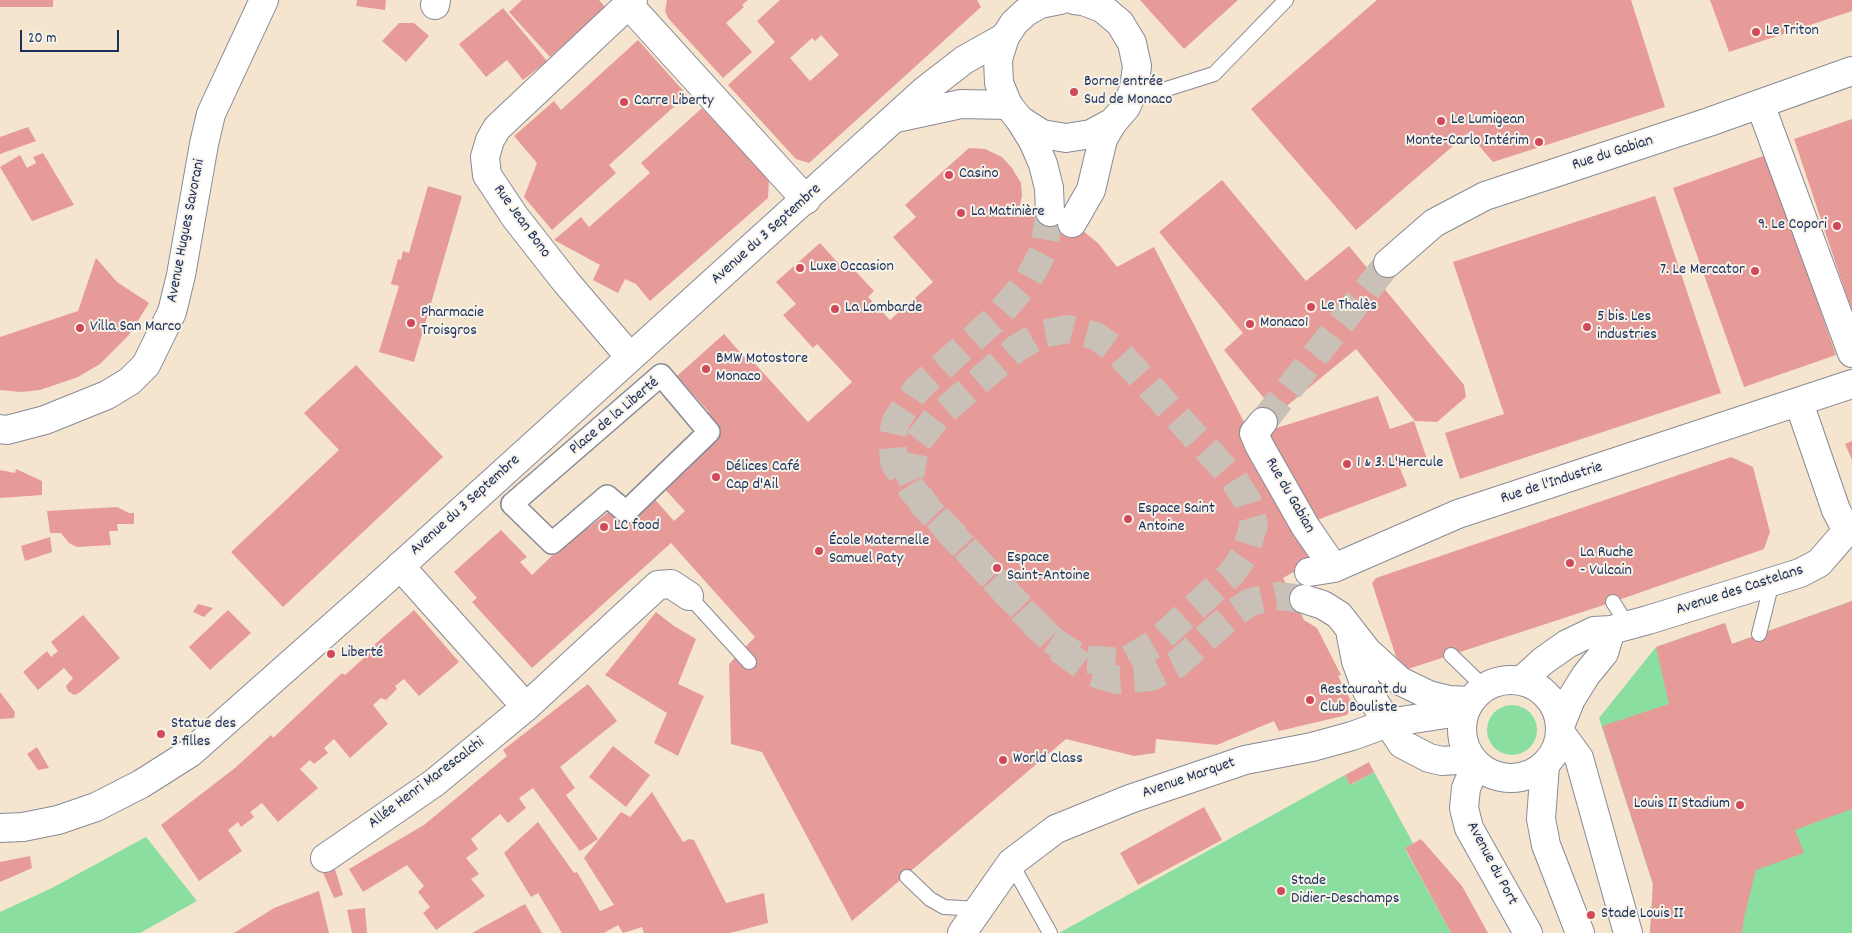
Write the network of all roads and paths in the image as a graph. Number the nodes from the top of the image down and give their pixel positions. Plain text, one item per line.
1 (264, 0) edge
2 (1074, 0) edge
3 (1286, 0) edge
4 (1045, 1) edge
5 (631, 2) edge
6 (1102, 4) edge
7 (1005, 37) junction
8 (1852, 71) edge
9 (1134, 89) junction
10 (1760, 104) junction
11 (1014, 113) junction
12 (895, 119) junction
13 (1112, 122) junction
14 (806, 200) junction
15 (1388, 263) tunnel mouth
16 (1852, 352) edge
17 (630, 357) junction
18 (1852, 384) edge
19 (1799, 403) junction
20 (1263, 422) tunnel mouth
21 (0, 429) edge
22 (512, 504) joint
23 (1850, 529) edge
24 (400, 566) junction
25 (1317, 568) junction
26 (1772, 582) junction
27 (689, 596) joint
28 (1314, 602) joint
29 (1612, 602) dead end
30 (1620, 628) junction
31 (1350, 632) junction
32 (1759, 634) dead end
33 (1451, 655) dead end
34 (749, 662) dead end
35 (1522, 681) junction
36 (1473, 700) junction
37 (526, 706) junction
38 (1388, 723) junction
39 (1560, 729) junction
40 (1474, 762) junction
41 (1545, 765) junction
42 (0, 828) edge
43 (325, 858) dead end
44 (1010, 863) junction
45 (907, 877) dead end
46 (971, 926) edge
47 (1050, 933) edge
48 (1528, 933) edge
49 (1580, 933) edge
50 (1628, 933) edge

1 - 21 street, Avenue Hugues Savorani
2 - 6 street
3 - 9 lane
4 - 7 street
5 - 14 street
5 - 17 street, Rue Jean Bono
6 - 9 street
7 - 11 street
7 - 12 street, Avenue du 3 Septembre
8 - 10 street, Rue du Gabian
9 - 13 street
10 - 15 street, Rue du Gabian
10 - 16 street
11 - 12 street, Avenue du 3 Septembre
11 - 13 street
11 - 13 street
12 - 14 street, Avenue du 3 Septembre
14 - 17 street, Avenue du 3 Septembre
17 - 24 street, Avenue du 3 Septembre
18 - 19 street, Rue de l'Industrie
19 - 23 street
19 - 25 street, Rue de l'Industrie
20 - 25 street, Rue du Gabian
22 - 22 street, Place de la Liberté
23 - 26 street, Avenue des Castelans
24 - 37 street
24 - 42 street, Avenue du 3 Septembre
25 - 28 lane
26 - 30 street, Avenue des Castelans
26 - 32 lane
27 - 34 lane
27 - 37 street, Allée Henri Marescalchi
28 - 31 street
29 - 30 lane
30 - 35 street, Avenue des Castelans
30 - 39 street
31 - 36 street
31 - 38 street
33 - 36 lane
35 - 36 street
35 - 39 street
36 - 38 street, Avenue Marquet
36 - 40 street
37 - 43 street, Allée Henri Marescalchi
38 - 40 street
38 - 44 street, Avenue Marquet
39 - 41 street
39 - 50 street
40 - 41 street
40 - 48 street, Avenue du Port
41 - 49 street
44 - 46 street, Avenue Marquet
44 - 47 lane
45 - 46 lane

